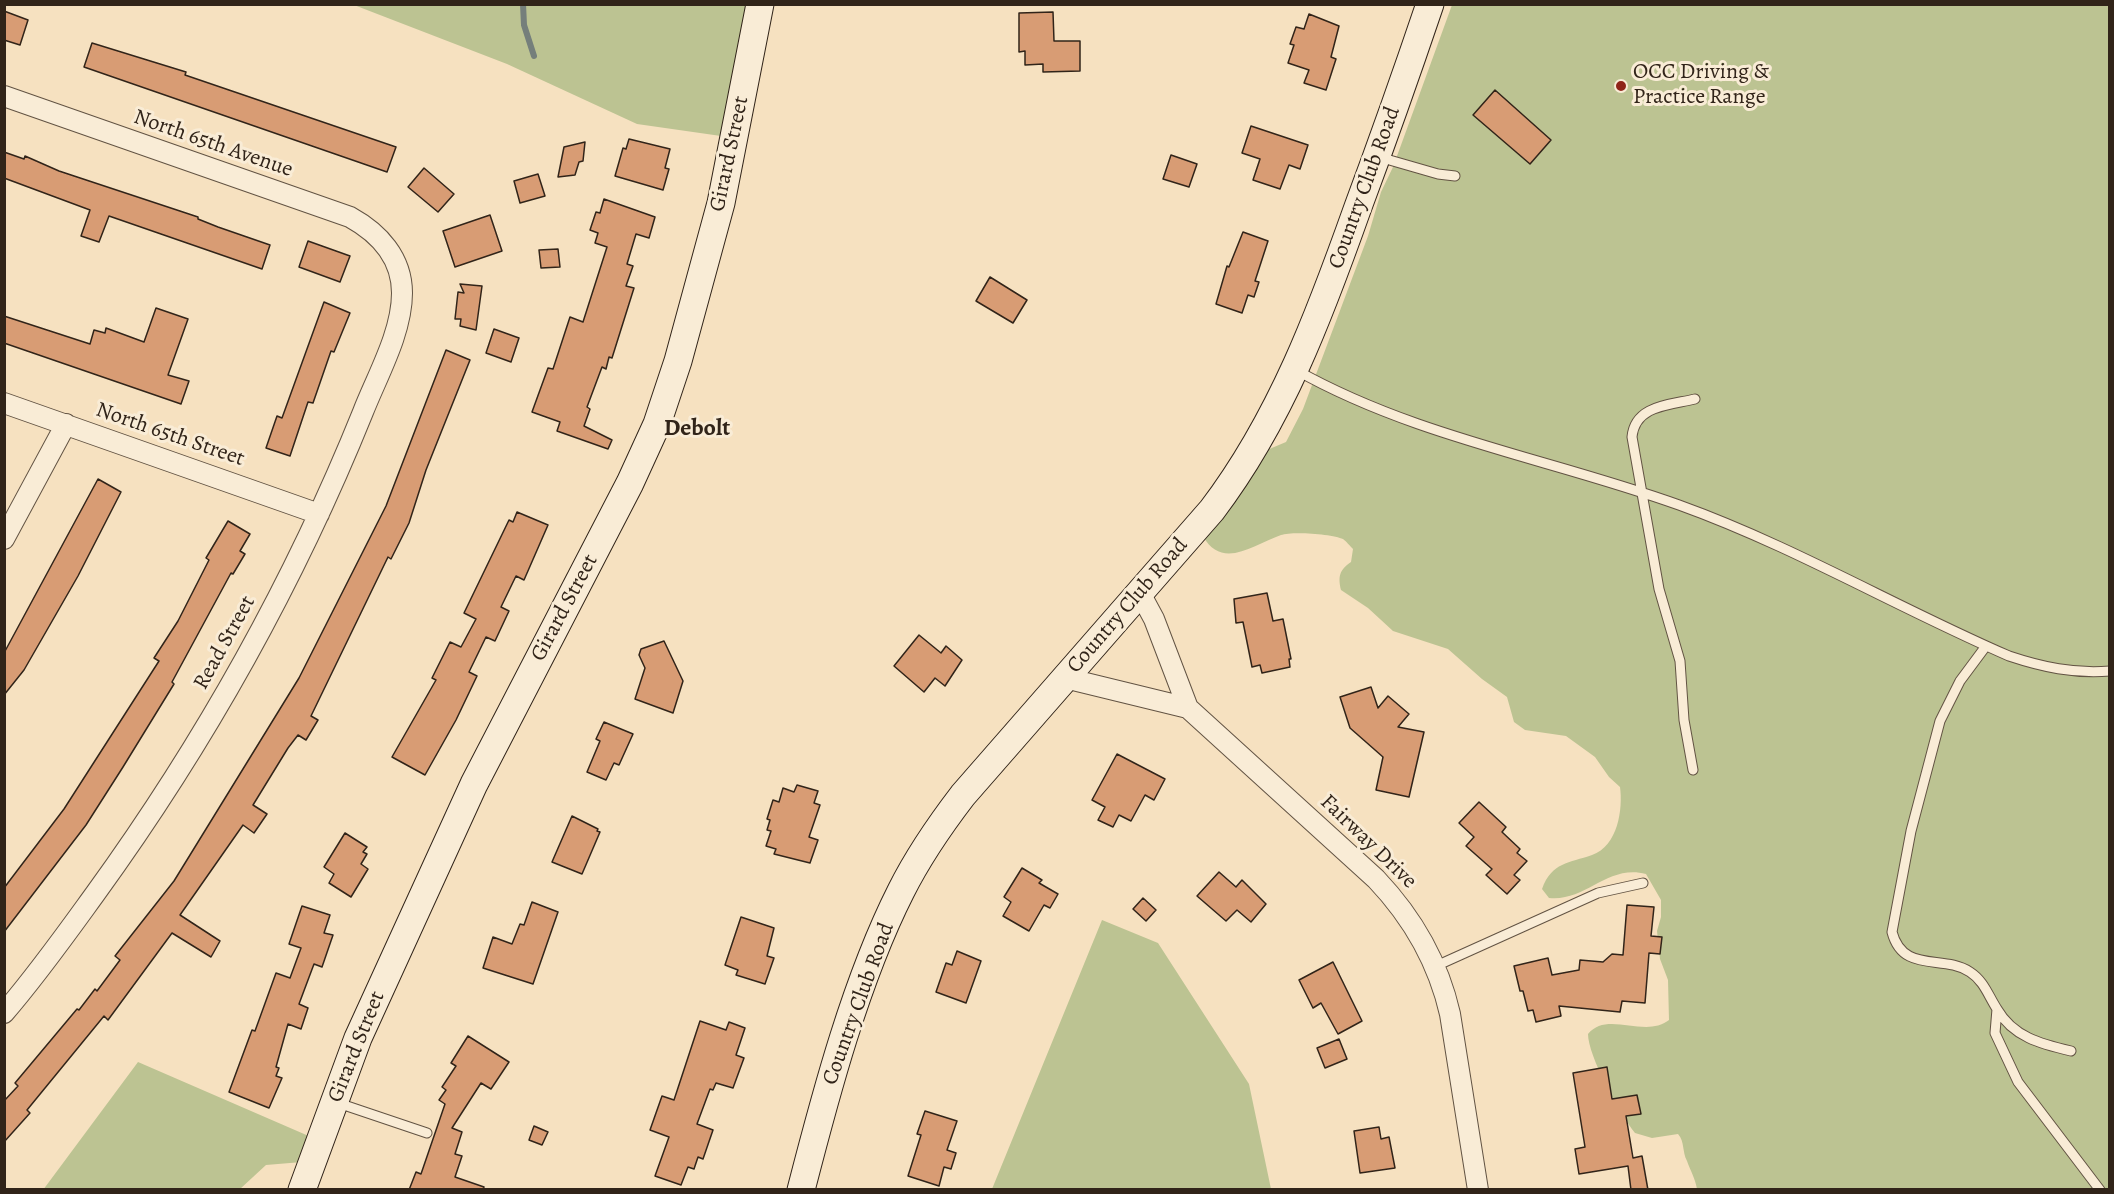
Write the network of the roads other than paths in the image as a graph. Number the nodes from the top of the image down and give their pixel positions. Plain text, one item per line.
1 (760, 4) edge
2 (1430, 4) edge
3 (4, 96) edge
4 (1377, 156) junction
5 (1455, 176) dead end
6 (392, 256) joint
7 (1296, 370) junction
8 (1695, 399) dead end
9 (4, 403) edge
10 (66, 424) junction
11 (1642, 492) junction
12 (319, 514) junction
13 (4, 539) edge
14 (1140, 593) junction
15 (1986, 646) junction
16 (2109, 671) edge
17 (1065, 678) junction
18 (1188, 708) junction
19 (1693, 770) dead end
20 (1643, 883) dead end
21 (1436, 966) junction
22 (1997, 1009) junction
23 (4, 1012) edge
24 (2071, 1051) dead end
25 (335, 1102) junction
26 (427, 1133) dead end
27 (302, 1190) edge
28 (801, 1190) edge
29 (1478, 1190) edge
30 (2100, 1190) edge

1 - 25 street, Girard Street
2 - 4 street, Country Club Road
3 - 6 street, North 65th Avenue
4 - 5 lane
4 - 7 street, Country Club Road
6 - 12 street, Read Street
7 - 11 lane
7 - 14 street, Country Club Road
8 - 11 lane
9 - 10 street, North 65th Street
10 - 12 street, North 65th Street
10 - 13 street
11 - 15 lane
11 - 19 lane
12 - 23 street, Read Street
14 - 17 street, Country Club Road
14 - 18 street, Fairway Drive
15 - 16 lane
15 - 22 lane
17 - 18 street, Fairway Drive
17 - 28 street, Country Club Road
18 - 21 street, Fairway Drive
20 - 21 lane
21 - 29 street, Fairway Drive
22 - 24 lane
22 - 30 lane
25 - 26 lane
25 - 27 street, Girard Street

